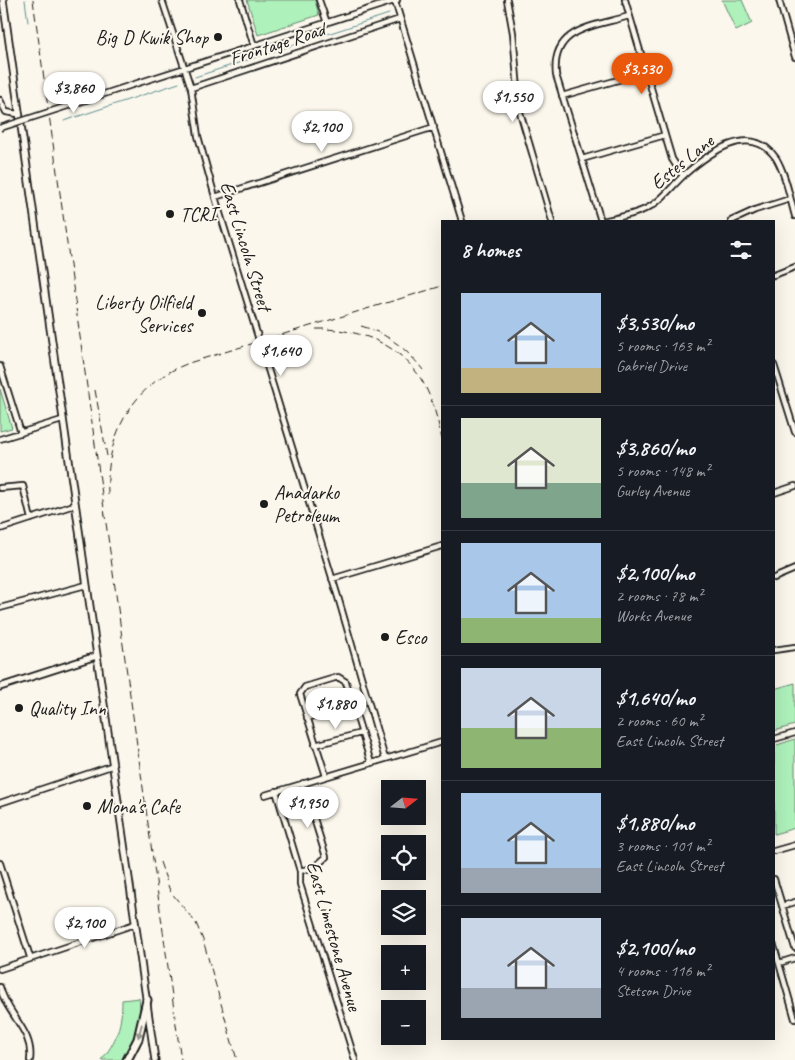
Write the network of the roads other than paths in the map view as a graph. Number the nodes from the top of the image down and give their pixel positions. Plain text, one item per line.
1 (3, 0) edge
2 (162, 0) edge
3 (240, 0) edge
4 (319, 0) edge
5 (396, 0) edge
6 (508, 0) edge
7 (625, 0) edge
8 (779, 0) edge
9 (629, 16) junction
10 (400, 19) junction
11 (327, 23) junction
12 (254, 46) junction
13 (795, 57) edge
14 (185, 69) junction
15 (646, 72) junction
16 (191, 88) junction
17 (562, 96) junction
18 (0, 100) edge
19 (18, 114) junction
20 (434, 127) junction
21 (0, 128) edge
22 (664, 135) junction
23 (582, 158) junction
24 (683, 176) junction
25 (215, 197) junction
26 (790, 199) junction
27 (795, 216) edge
28 (462, 220) edge
29 (552, 220) edge
30 (602, 220) edge
31 (605, 220) edge
32 (733, 220) edge
33 (795, 267) edge
34 (775, 275) edge
35 (0, 366) edge
36 (775, 367) edge
37 (62, 420) junction
38 (795, 432) edge
39 (21, 433) junction
40 (0, 439) edge
41 (795, 486) edge
42 (0, 488) edge
43 (775, 493) edge
44 (74, 505) junction
45 (31, 519) junction
46 (0, 529) edge
47 (441, 546) edge
48 (795, 569) edge
49 (775, 578) edge
50 (332, 579) junction
51 (86, 585) junction
52 (0, 608) edge
53 (795, 647) edge
54 (775, 650) edge
55 (96, 656) junction
56 (0, 687) edge
57 (352, 705) junction
58 (307, 718) junction
59 (361, 732) junction
60 (795, 733) edge
61 (775, 739) edge
62 (441, 742) edge
63 (315, 745) junction
64 (385, 759) junction
65 (371, 763) junction
66 (111, 766) junction
67 (326, 776) junction
68 (303, 783) junction
69 (276, 791) junction
70 (265, 794) dead end
71 (0, 803) edge
72 (795, 845) edge
73 (775, 851) edge
74 (0, 863) edge
75 (300, 871) junction
76 (775, 882) edge
77 (795, 902) edge
78 (782, 906) junction
79 (135, 924) junction
80 (795, 948) edge
81 (775, 949) edge
82 (30, 957) junction
83 (795, 958) edge
84 (779, 963) junction
85 (0, 969) edge
86 (0, 987) edge
87 (147, 1000) junction
88 (795, 1019) edge
89 (30, 1060) edge
90 (127, 1060) edge
91 (155, 1060) edge
92 (355, 1060) edge

1 - 19 main road
2 - 14 street, East Lincoln Street
3 - 12 street
4 - 11 street
5 - 10 street
5 - 11 street
6 - 29 street
7 - 9 street
8 - 13 street
9 - 15 street
9 - 17 street
10 - 16 street, Frontage Road
10 - 20 street
11 - 12 street
12 - 14 street
14 - 16 street, East Lincoln Street
14 - 21 street, bridge
15 - 17 street
15 - 22 street
16 - 25 street, East Lincoln Street
17 - 23 street
18 - 19 street
19 - 37 main road
20 - 25 street
20 - 28 street
22 - 23 street
22 - 24 street
23 - 30 street
24 - 26 street, Estes Lane
24 - 31 street, Estes Lane
25 - 50 street, East Lincoln Street
26 - 27 street, Estes Lane
26 - 32 street
33 - 34 street
35 - 39 street
36 - 38 street
37 - 39 street
37 - 44 main road
39 - 40 street
41 - 43 street
42 - 45 street
44 - 45 street
44 - 51 main road
45 - 46 street
47 - 50 street
48 - 49 street
50 - 64 street, East Lincoln Street
51 - 52 street
51 - 55 main road
53 - 54 street
55 - 56 main road
55 - 66 main road
57 - 58 street
57 - 58 street
57 - 59 street
58 - 63 street
59 - 63 street
59 - 65 street
60 - 61 street
62 - 64 street
63 - 67 street
64 - 65 street
65 - 67 street
66 - 71 street
66 - 79 main road
67 - 68 street
68 - 69 street
68 - 75 street
69 - 70 street
69 - 75 street, East Limestone Avenue
72 - 73 street
74 - 82 street
75 - 92 street, East Limestone Avenue
76 - 78 street
77 - 78 street
78 - 80 street
79 - 82 street
79 - 87 main road
81 - 84 street
82 - 85 street
83 - 84 street
84 - 88 street
86 - 89 street
87 -> 90 highway
87 - 91 main road

